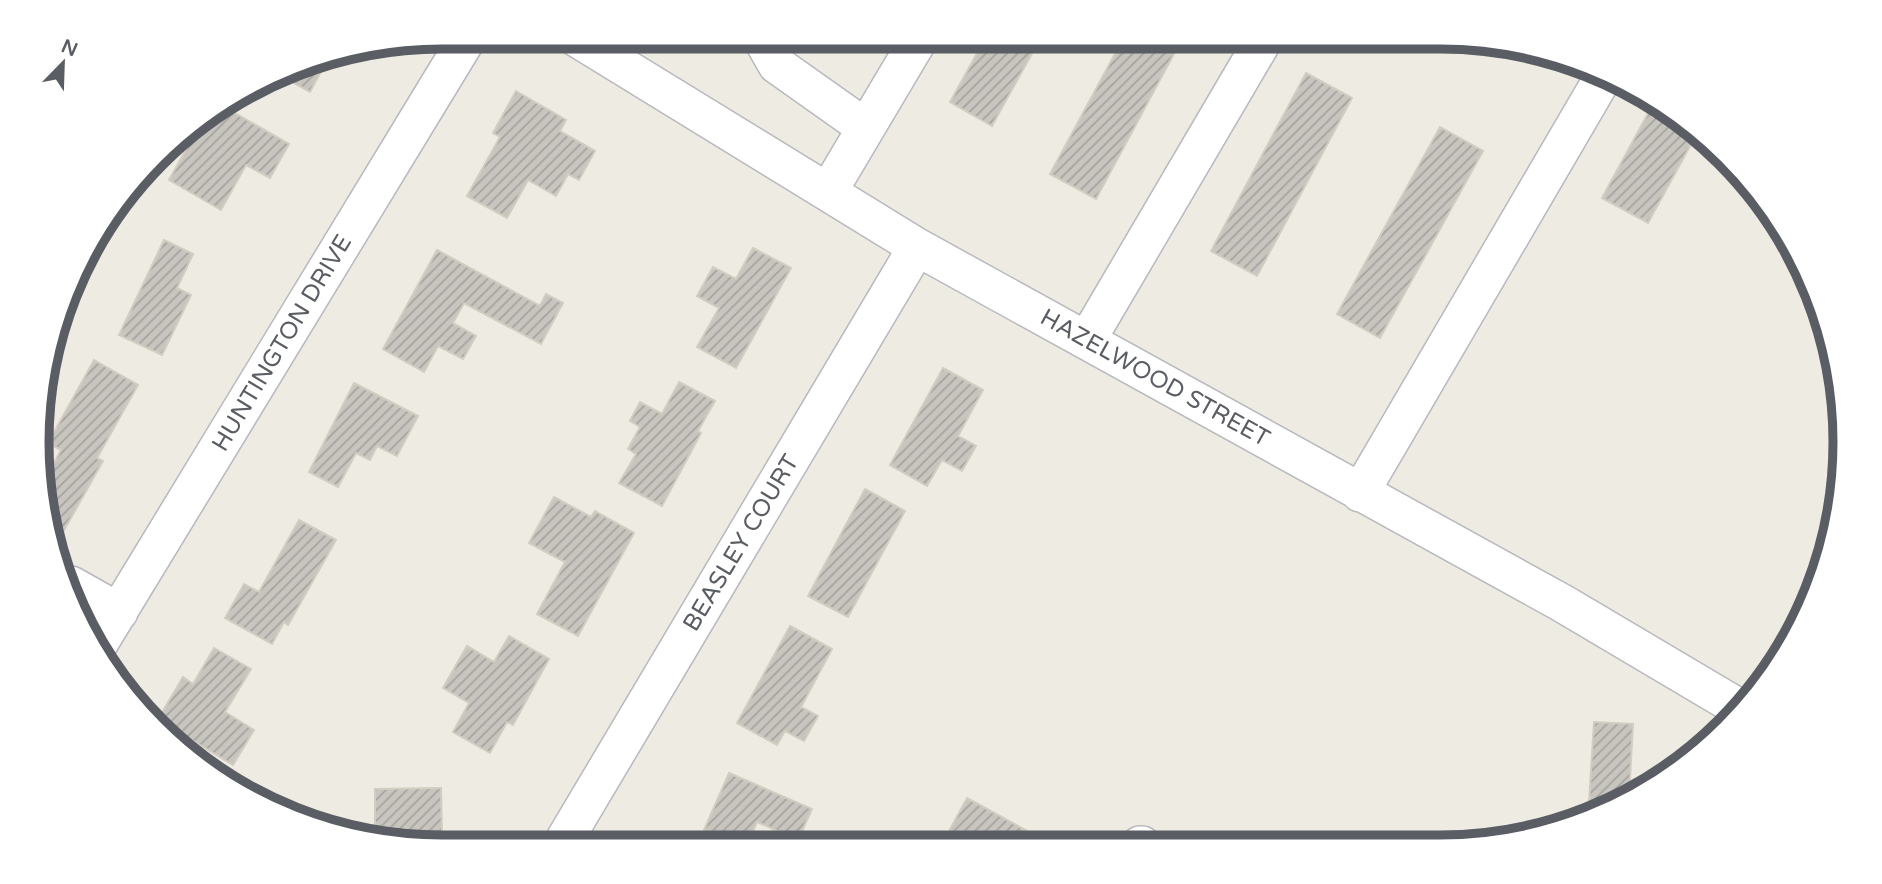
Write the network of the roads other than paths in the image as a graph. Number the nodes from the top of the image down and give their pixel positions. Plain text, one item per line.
1 (461, 49) edge
2 (595, 49) edge
3 (768, 49) edge
4 (912, 49) edge
5 (1258, 49) edge
6 (1600, 83) edge
7 (866, 128) junction
8 (828, 192) junction
9 (917, 247) junction
10 (1087, 340) junction
11 (1360, 492) junction
12 (78, 589) edge
13 (119, 612) junction
14 (102, 638) edge
15 (1732, 704) edge
16 (567, 835) edge

1 - 13 street, HUNTINGTON DRIVE
2 - 8 street, HAZELWOOD STREET
3 - 7 street
4 - 7 street
5 - 10 street
6 - 11 street
7 - 8 street
8 - 9 street, HAZELWOOD STREET
9 - 10 street, HAZELWOOD STREET
9 - 16 street, BEASLEY COURT
10 - 11 street, HAZELWOOD STREET
11 - 15 street, HAZELWOOD STREET
12 - 13 street
13 - 14 street, HUNTINGTON DRIVE

